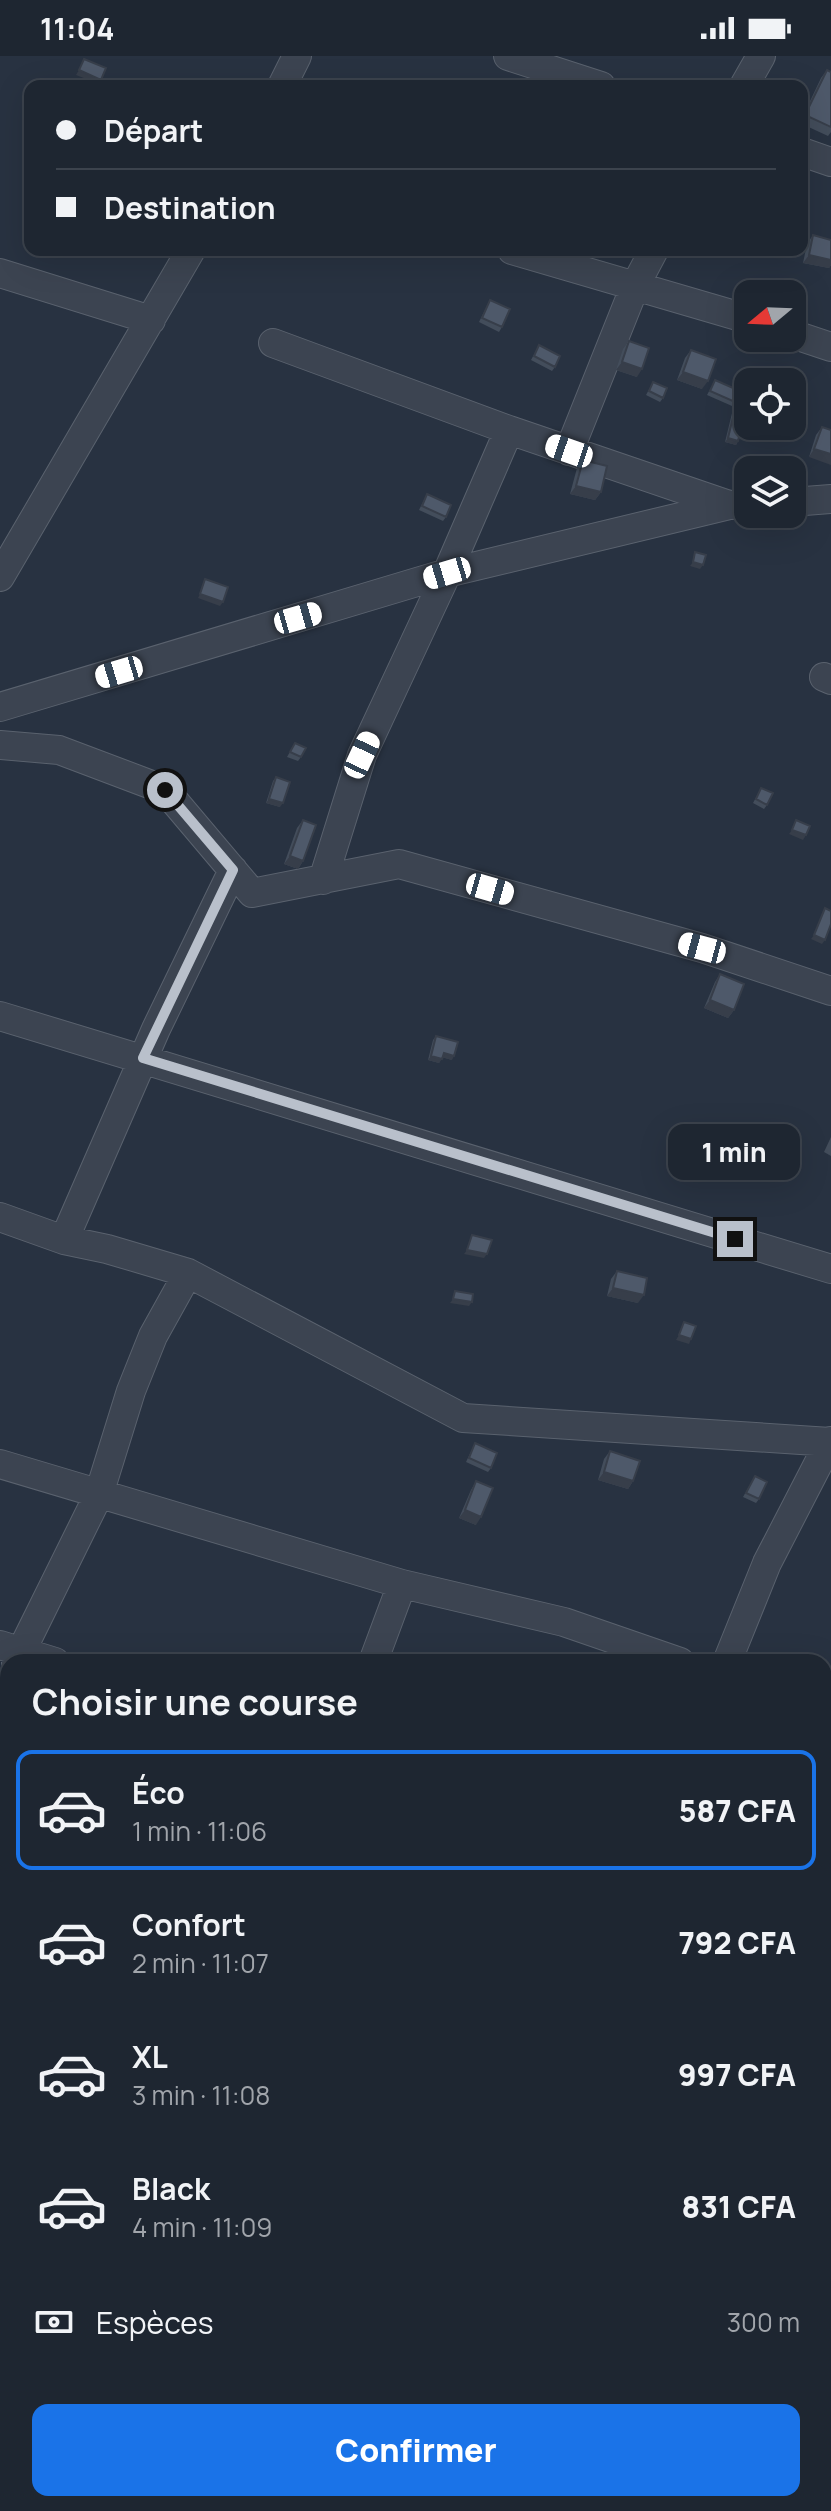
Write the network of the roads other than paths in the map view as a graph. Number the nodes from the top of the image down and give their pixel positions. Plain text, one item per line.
1 (297, 56) edge
2 (508, 56) edge
3 (761, 56) edge
4 (285, 80) edge
5 (582, 80) edge
6 (747, 80) edge
7 (808, 154) edge
8 (831, 162) edge
9 (188, 256) edge
10 (532, 256) edge
11 (651, 256) edge
12 (0, 273) edge
13 (635, 286) junction
14 (734, 315) edge
15 (151, 320) junction
16 (806, 339) edge
17 (273, 343) dead end
18 (831, 347) edge
19 (509, 430) junction
20 (569, 451) junction
21 (831, 499) edge
22 (806, 501) edge
23 (734, 503) edge
24 (734, 506) edge
25 (447, 573) junction
26 (0, 577) edge
27 (0, 707) edge
28 (0, 745) edge
29 (233, 870) junction
30 (323, 880) junction
31 (831, 991) edge
32 (0, 1016) edge
33 (143, 1058) junction
34 (0, 1217) edge
35 (64, 1240) junction
36 (831, 1269) edge
37 (188, 1273) junction
38 (831, 1442) edge
39 (0, 1464) edge
40 (99, 1494) junction
41 (402, 1584) junction
42 (12, 1653) edge
43 (376, 1654) edge
44 (657, 1654) edge
45 (730, 1654) edge

1 - 4 street
2 - 5 street
3 - 6 street
7 - 8 street
9 - 15 street
10 - 13 street
11 - 13 street
12 - 15 street
13 - 14 street
13 - 20 street
15 - 26 street
16 - 18 street
17 - 19 street
19 - 20 street
19 - 25 street
20 - 23 street
21 - 22 street
24 - 25 street
25 - 27 street
25 - 30 street
28 - 29 street
29 - 30 street
29 - 33 street
30 - 31 street
32 - 33 street
33 - 35 street
33 - 36 street
34 - 35 street
35 - 37 street
37 - 38 street
37 - 40 street
38 - 45 street
39 - 40 street
40 - 41 street
40 - 42 street
41 - 43 street
41 - 44 street

